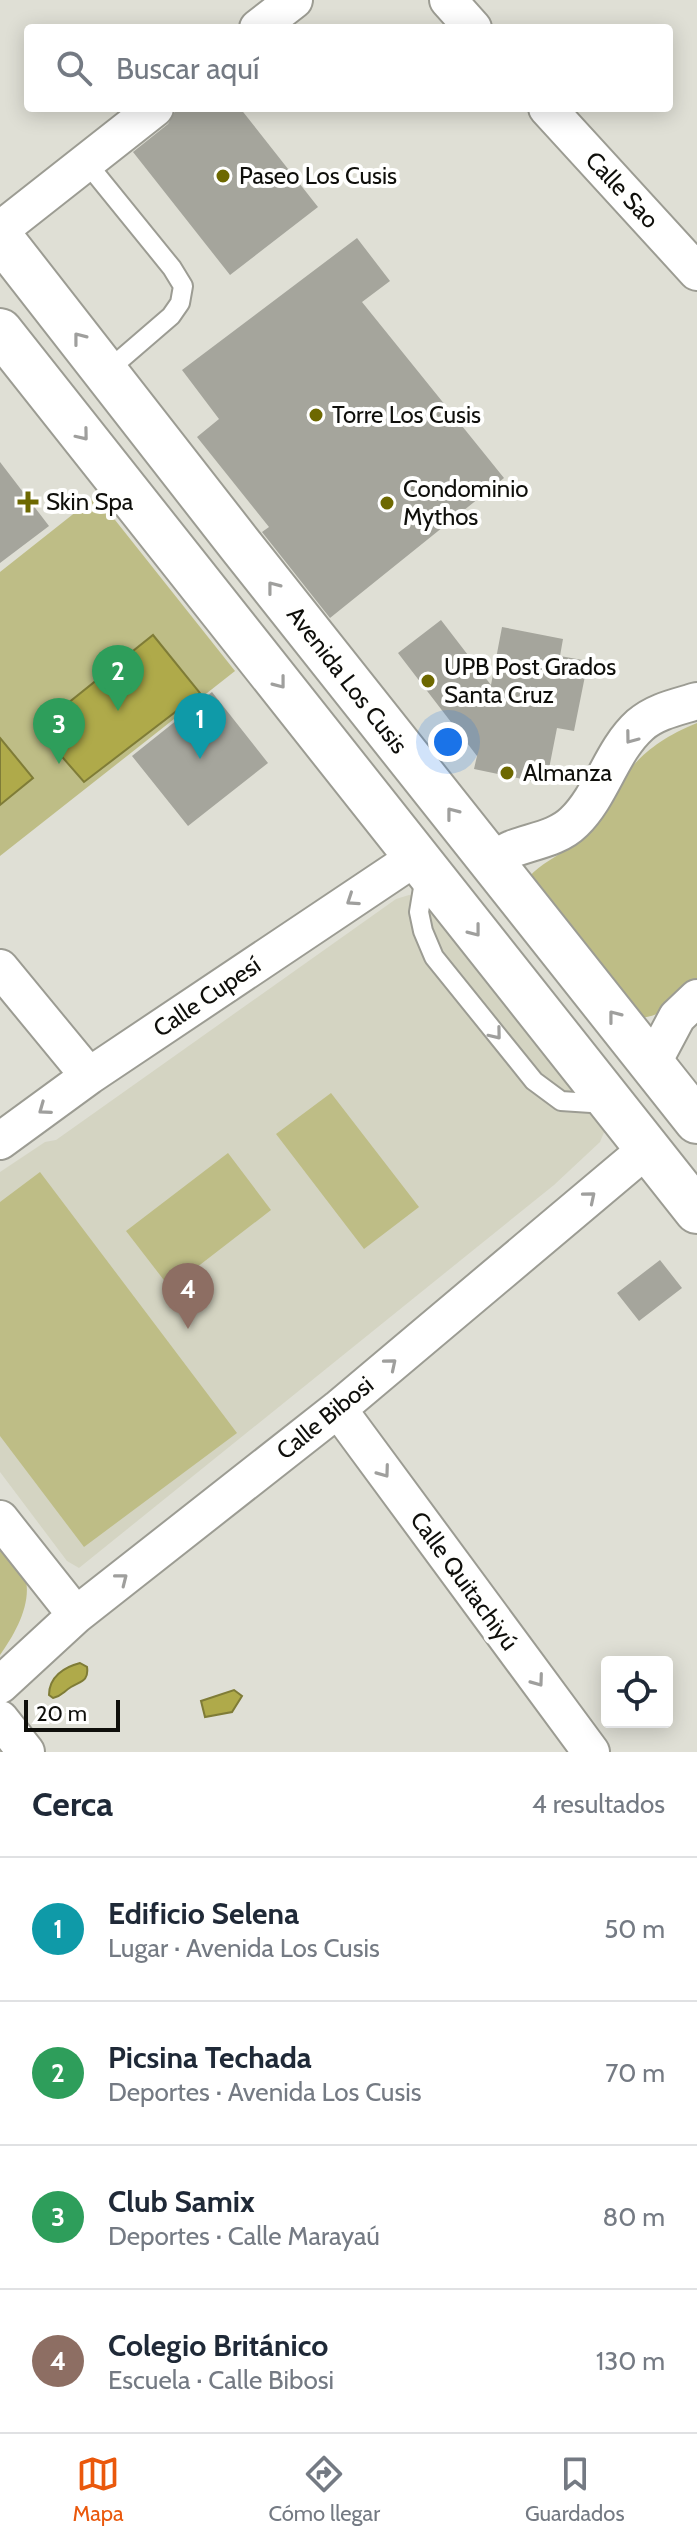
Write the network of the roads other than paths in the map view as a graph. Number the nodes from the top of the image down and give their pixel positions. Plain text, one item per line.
1 (294, 0) edge
2 (448, 0) edge
3 (263, 24) edge
4 (469, 24) edge
5 (150, 112) edge
6 (551, 112) edge
7 (86, 162) junction
8 (0, 230) edge
9 (0, 237) edge
10 (697, 272) edge
11 (0, 331) edge
12 (106, 372) junction
13 (241, 546) junction
14 (198, 579) junction
15 (697, 701) edge
16 (491, 861) junction
17 (421, 863) junction
18 (0, 968) edge
19 (697, 998) edge
20 (652, 1064) junction
21 (89, 1076) junction
22 (697, 1121) edge
23 (0, 1141) edge
24 (648, 1148) junction
25 (697, 1211) edge
26 (338, 1409) junction
27 (0, 1519) edge
28 (76, 1615) junction
29 (0, 1685) edge
30 (0, 1719) edge
31 (26, 1752) edge
32 (591, 1752) edge

1 - 3 street
2 - 4 street
5 - 7 street
6 - 10 street, Calle Sao
7 - 8 street
7 - 12 lane
12 -> 9 street, Avenida Los Cusis
11 -> 14 street
12 - 13 street, Avenida Los Cusis
13 - 14 street
16 -> 13 street, Avenida Los Cusis
14 -> 17 street
15 -> 16 street
20 -> 16 street, Avenida Los Cusis
17 -> 21 street, Calle Cupesí
17 -> 24 street
18 - 21 street
19 - 20 street
20 - 22 street, Avenida Los Cusis
21 -> 23 street, Calle Cupesí
24 - 25 street
26 -> 24 street, Calle Bibosi
28 -> 26 street, Calle Bibosi
26 -> 32 street, Calle Quitachiyú
27 - 28 street
28 - 29 street, Calle Bibosi
30 - 31 street

